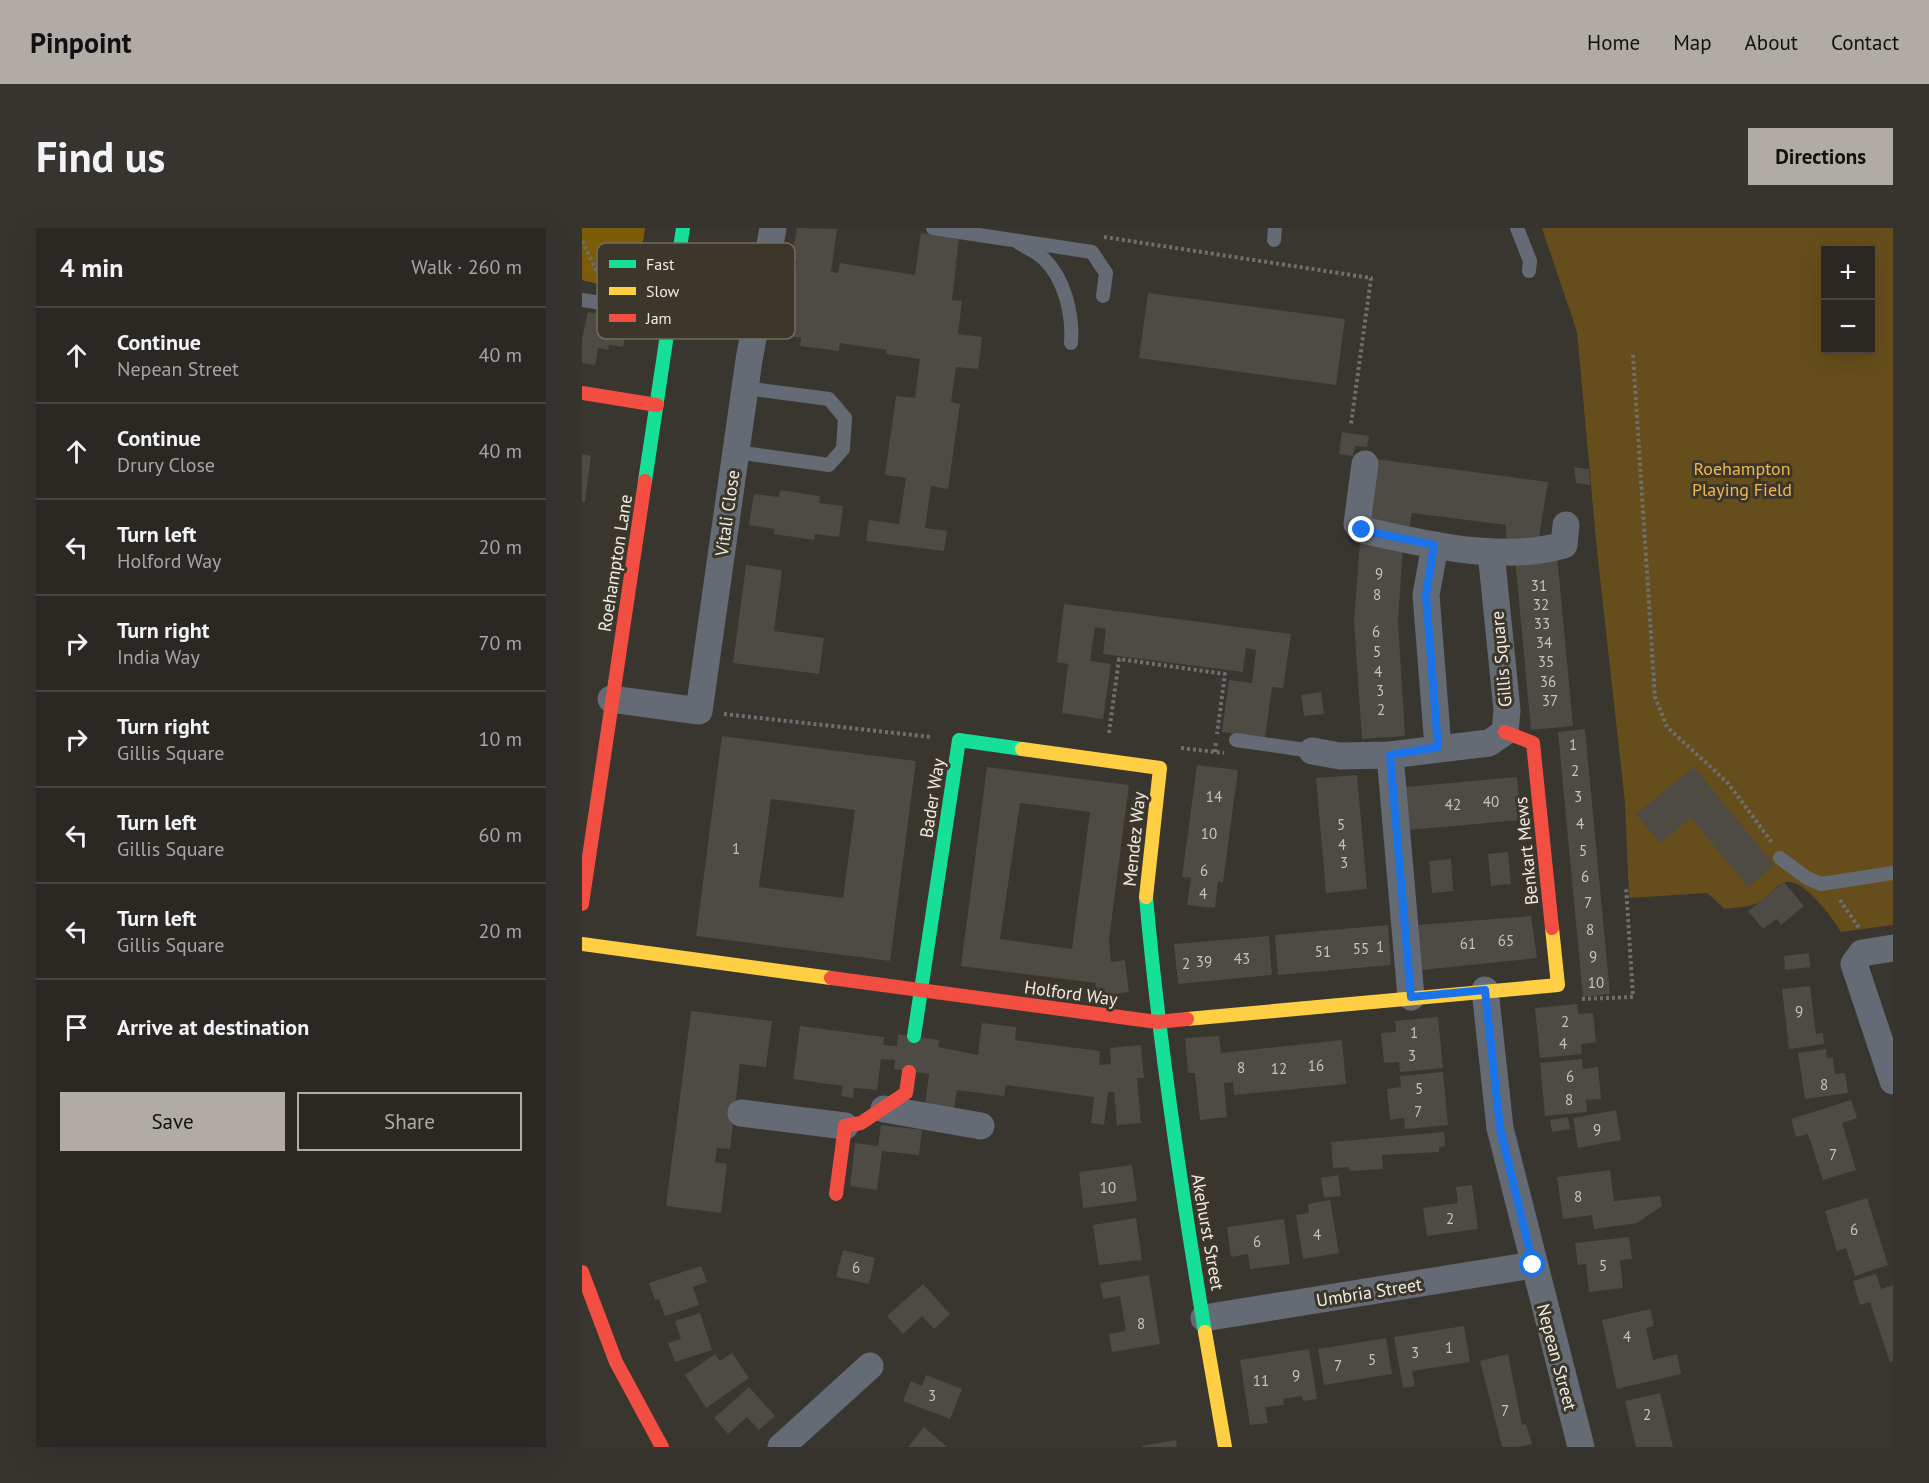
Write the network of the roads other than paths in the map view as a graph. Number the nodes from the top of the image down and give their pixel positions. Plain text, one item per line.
1 (683, 228) edge
2 (773, 228) edge
3 (933, 228) edge
4 (1517, 228) edge
5 (1015, 241) junction
6 (681, 243) edge
7 (770, 243) edge
8 (1529, 271) dead end
9 (1103, 296) dead end
10 (582, 300) edge
11 (597, 303) edge
12 (667, 339) edge
13 (754, 339) edge
14 (1071, 343) dead end
15 (745, 388) junction
16 (582, 393) edge
17 (657, 405) junction
18 (736, 452) junction
19 (1365, 464) dead end
20 (1566, 525) dead end
21 (1434, 545) junction
22 (1491, 552) junction
23 (611, 699) junction
24 (1505, 732) junction
25 (1236, 741) dead end
26 (1438, 747) junction
27 (1312, 751) joint
28 (1390, 755) junction
29 (1160, 768) joint
30 (1780, 858) road end
31 (1893, 873) edge
32 (582, 904) edge
33 (582, 945) edge
34 (1893, 948) edge
35 (1558, 985) joint
36 (921, 990) junction
37 (1485, 990) junction
38 (1411, 997) junction
39 (1157, 1022) junction
40 (914, 1036) dead end
41 (909, 1072) dead end
42 (1893, 1081) edge
43 (884, 1109) junction
44 (741, 1113) dead end
45 (844, 1126) junction
46 (981, 1126) dead end
47 (836, 1194) dead end
48 (1533, 1265) junction
49 (582, 1272) edge
50 (1204, 1318) junction
51 (870, 1366) dead end
52 (662, 1447) edge
53 (781, 1447) edge
54 (1225, 1447) edge
55 (1581, 1447) edge

1 - 6 main road, Roehampton Lane
2 - 7 street, Vitali Close
3 - 5 lane
4 - 8 lane
5 - 9 lane
5 - 14 lane
10 - 11 lane
12 - 17 main road, Roehampton Lane
13 - 15 street, Vitali Close
15 - 18 street, Vitali Close
15 - 18 lane
16 - 17 main road
17 - 23 main road, Roehampton Lane
18 - 23 street, Vitali Close
19 - 21 street
20 - 22 street
21 - 22 street
21 - 26 street
22 - 24 street, Gillis Square
23 - 32 main road, Roehampton Lane
24 - 26 street, Gillis Square
24 - 35 main road, Benkart Mews
25 - 27 lane
26 - 28 street, Gillis Square
27 - 28 street, Gillis Square
28 - 38 street
29 - 36 main road, Bader Way
29 - 39 main road, Mendez Way
30 - 31 lane
33 - 36 main road, Holford Way
34 - 42 street
35 - 37 main road, Holford Way
36 - 39 main road, Holford Way
36 - 40 main road, Bader Way
37 - 38 main road, Holford Way
37 - 48 street, Nepean Street
38 - 39 main road, Holford Way
39 - 50 main road, Akehurst Street
41 - 43 main road
43 - 45 main road
43 - 46 street
44 - 45 street
45 - 47 main road
48 - 50 street, Umbria Street
48 - 55 street, Nepean Street
49 - 52 main road
50 - 54 main road, Akehurst Street
51 - 53 street

